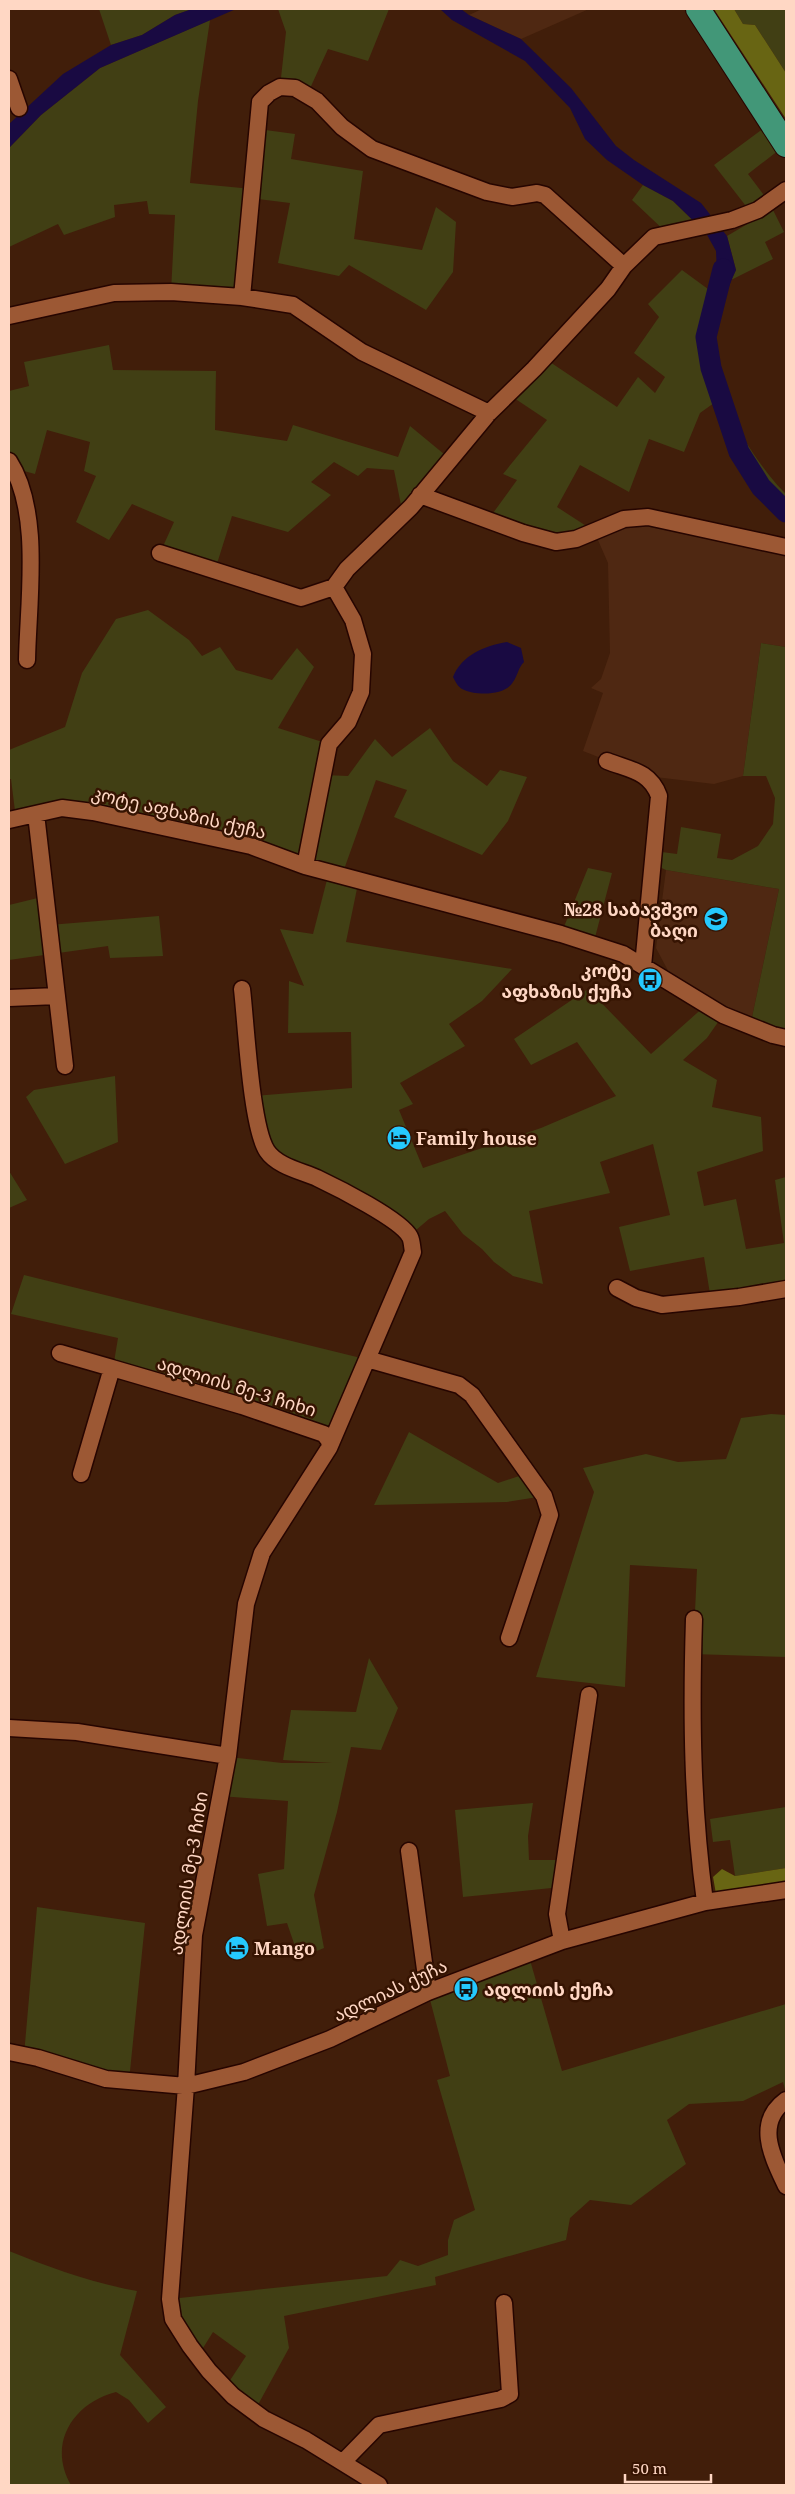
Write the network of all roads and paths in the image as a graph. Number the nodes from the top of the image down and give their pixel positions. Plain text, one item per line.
1 (698, 9) edge
2 (708, 9) edge
3 (9, 79) edge
4 (19, 108) dead end
5 (786, 127) edge
6 (786, 145) edge
7 (786, 190) edge
8 (624, 266) junction
9 (242, 297) junction
10 (9, 316) edge
11 (489, 413) junction
12 (9, 461) edge
13 (420, 495) junction
14 (786, 547) edge
15 (160, 553) dead end
16 (334, 587) junction
17 (27, 660) dead end
18 (608, 761) dead end
19 (36, 814) junction
20 (9, 820) edge
21 (305, 866) junction
22 (643, 966) junction
23 (242, 989) dead end
24 (57, 996) junction
25 (9, 998) edge
26 (786, 1038) edge
27 (65, 1066) dead end
28 (617, 1288) dead end
29 (786, 1288) edge
30 (60, 1354) dead end
31 (368, 1359) junction
32 (112, 1368) junction
33 (329, 1448) junction
34 (81, 1474) dead end
35 (694, 1619) dead end
36 (509, 1638) dead end
37 (589, 1695) dead end
38 (9, 1728) edge
39 (228, 1756) junction
40 (409, 1851) dead end
41 (786, 1890) edge
42 (706, 1902) junction
43 (562, 1940) junction
44 (428, 1992) junction
45 (9, 2052) edge
46 (186, 2086) junction
47 (786, 2100) edge
48 (786, 2186) edge
49 (504, 2303) dead end
50 (343, 2462) junction
51 (379, 2485) edge

1 - 6 highway
2 - 5 highway
3 - 4 street
7 - 8 street
8 - 9 street
8 - 11 street
9 - 10 street
9 - 11 street
11 - 13 street
12 - 17 street
13 - 14 street
13 - 16 street
15 - 16 street
16 - 21 street
18 - 22 street
19 - 20 street, კოტე აფხაზის ქუჩა
19 - 21 street, კოტე აფხაზის ქუჩა
19 - 24 street
21 - 22 street, კოტე აფხაზის ქუჩა
22 - 26 street, კოტე აფხაზის ქუჩა
23 - 31 street
24 - 25 street
24 - 27 street
28 - 29 street
30 - 32 street
31 - 33 street
31 - 36 street
32 - 33 street, ადლიის მე-3 ჩიხი
32 - 34 street
33 - 39 street, ადლიის მე-3 ჩიხი
35 - 42 street
37 - 43 street
38 - 39 street
39 - 46 street, ადლიის მე-3 ჩიხი
40 - 44 street
41 - 42 street, ადლიას ქუჩა
42 - 43 street, ადლიას ქუჩა
43 - 44 street, ადლიას ქუჩა
44 - 46 street, ადლიას ქუჩა
45 - 46 street, ადლიას ქუჩა
46 - 50 street, ადლიის მე-3 ჩიხი
47 - 48 street
49 - 50 street
50 - 51 street, ადლიის მე-3 ჩიხი

